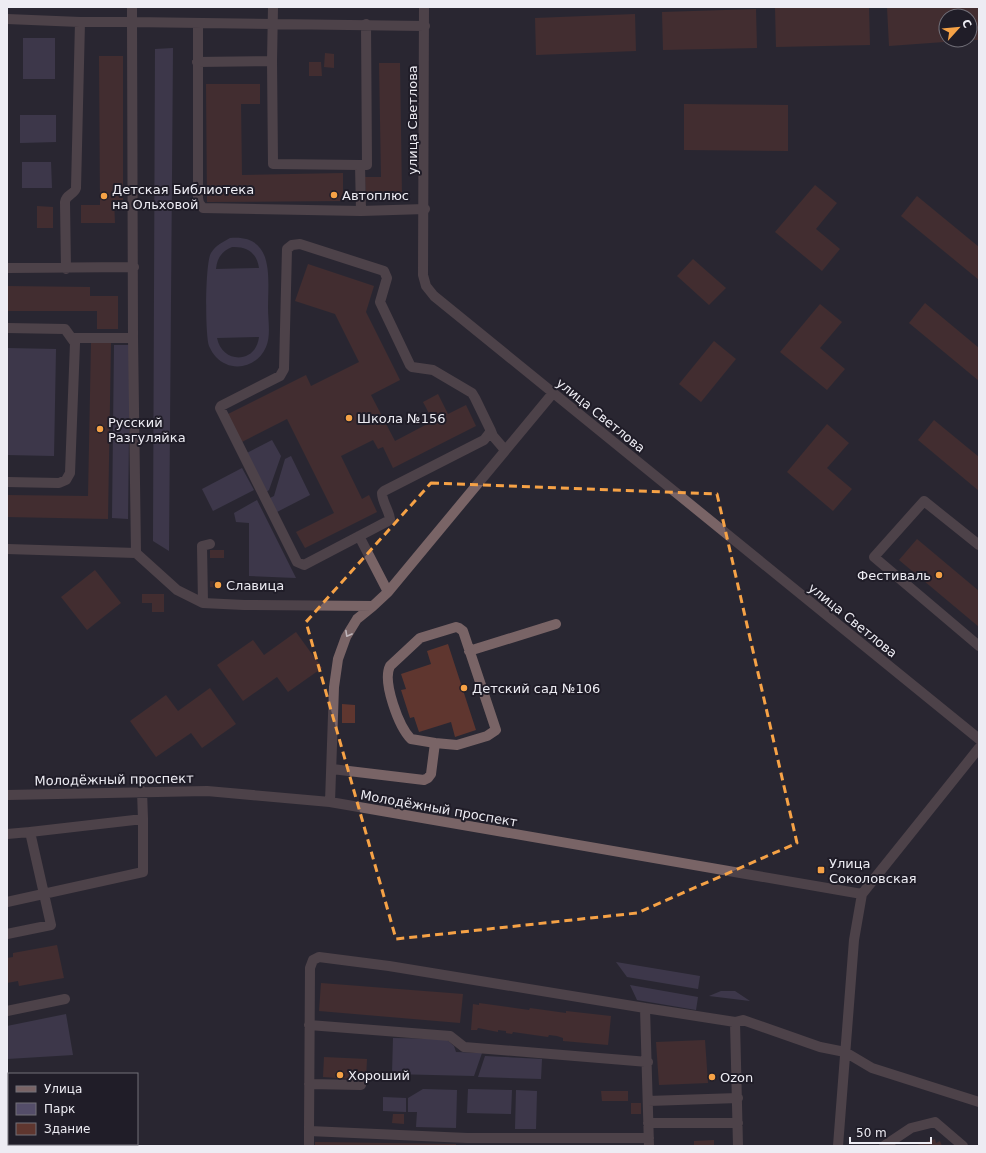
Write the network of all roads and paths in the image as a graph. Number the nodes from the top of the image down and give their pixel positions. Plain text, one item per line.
1 (132, 7) edge
2 (273, 7) edge
3 (424, 7) edge
4 (7, 19) edge
5 (80, 22) junction
6 (132, 22) junction
7 (198, 23) junction
8 (273, 23) junction
9 (366, 24) junction
10 (425, 26) junction
11 (272, 61) junction
12 (197, 62) junction
13 (360, 165) junction
14 (425, 209) junction
15 (361, 211) junction
16 (134, 267) junction
17 (7, 268) edge
18 (66, 269) junction
19 (7, 328) edge
20 (72, 338) junction
21 (133, 338) junction
22 (553, 393) junction
23 (491, 430) junction
24 (506, 450) junction
25 (7, 482) edge
26 (359, 536) junction
27 (210, 544) dead end
28 (979, 545) edge
29 (7, 549) edge
30 (136, 553) junction
31 (388, 592) junction
32 (203, 602) junction
33 (373, 606) junction
34 (556, 624) dead end
35 (979, 646) edge
36 (469, 651) junction
37 (979, 739) edge
38 (434, 743) junction
39 (979, 748) edge
40 (332, 769) junction
41 (142, 792) junction
42 (7, 794) edge
43 (330, 802) junction
44 (143, 819) junction
45 (30, 832) junction
46 (7, 834) edge
47 (862, 894) junction
48 (44, 895) junction
49 (7, 902) edge
50 (7, 934) edge
51 (65, 999) dead end
52 (645, 1008) junction
53 (7, 1011) edge
54 (735, 1022) junction
55 (309, 1025) junction
56 (845, 1052) junction
57 (648, 1062) junction
58 (309, 1084) junction
59 (361, 1085) dead end
60 (738, 1098) junction
61 (648, 1101) junction
62 (979, 1102) edge
63 (648, 1123) junction
64 (738, 1123) junction
65 (308, 1131) junction
66 (466, 1142) edge
67 (649, 1142) edge
68 (308, 1146) edge
69 (738, 1146) edge
70 (838, 1146) edge
71 (884, 1146) edge
72 (963, 1146) edge

1 - 6 street
2 - 8 street
3 - 10 street, улица Светлова
4 - 5 street
5 - 6 street
5 - 18 street
6 - 7 street
6 - 16 street
7 - 8 street
7 - 12 street
8 - 9 street
8 - 11 street
9 - 10 street
9 - 13 street
10 - 14 street, улица Светлова
11 - 12 street
11 - 13 street
12 - 15 street
13 - 15 street
14 - 15 street
14 - 22 street, улица Светлова
16 - 18 street
16 - 21 street
17 - 18 street
19 - 20 street
20 - 21 street
20 - 25 street
21 - 30 street
22 - 24 street
22 - 37 street, улица Светлова
23 - 24 street
23 - 26 street
23 - 26 street
24 - 31 street
26 - 31 street
27 - 32 street
28 - 35 street
29 - 30 street
30 - 32 street
31 - 33 street
32 - 33 street
33 -> 40 street
34 - 36 street
36 - 38 street
36 - 38 street
38 - 40 street
39 - 47 street
40 - 43 street
41 - 42 street, Молодёжный проспект
41 - 43 street, Молодёжный проспект
41 - 44 street
43 - 47 street, Молодёжный проспект
44 - 45 street
44 - 48 street
45 - 46 street
45 - 48 street
47 - 56 street
48 - 49 street
48 - 50 street
51 - 53 street
52 - 54 street
52 - 55 street
52 - 57 street
54 - 56 street
54 - 60 street
55 - 57 street
55 - 58 street
56 - 62 street
56 - 70 street
57 - 61 street
58 - 59 street
58 - 65 street
60 - 61 street
60 - 64 street
61 - 63 street
63 - 64 street
63 - 67 street
64 - 69 street
65 - 66 street
65 - 68 street
66 - 67 street
71 - 72 street

